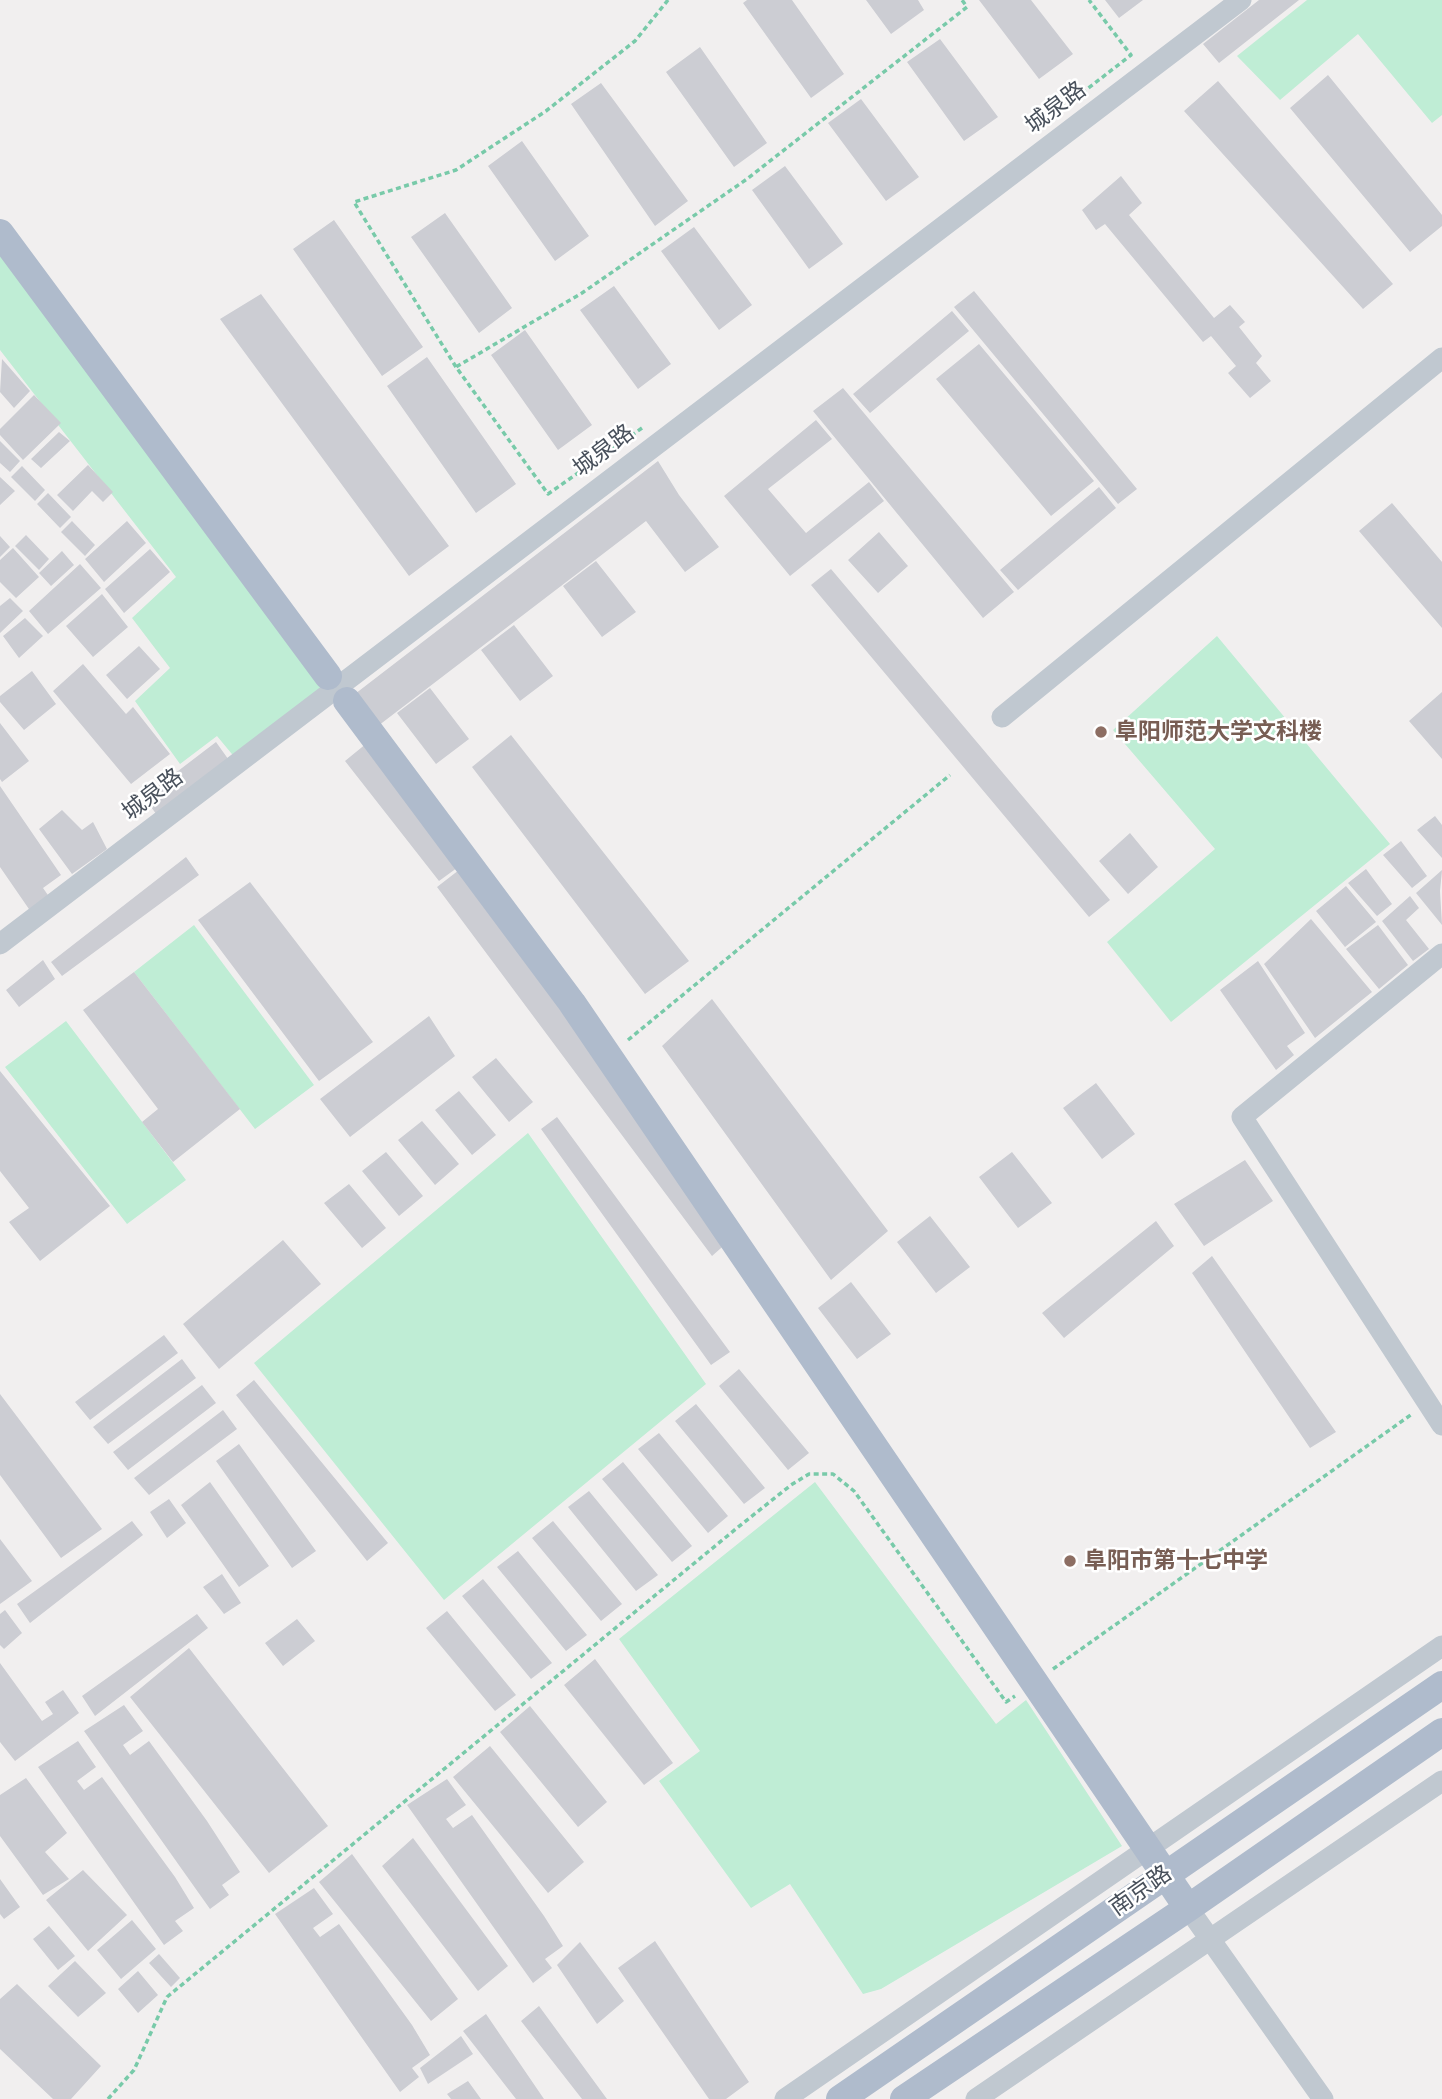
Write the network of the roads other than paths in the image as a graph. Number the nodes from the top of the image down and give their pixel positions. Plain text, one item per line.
1 (1241, 0) edge
2 (0, 233) edge
3 (1442, 358) edge
4 (328, 676) dead end
5 (347, 701) dead end
6 (1002, 717) dead end
7 (0, 944) edge
8 (1442, 954) edge
9 (1442, 1425) edge
10 (1442, 1646) edge
11 (1442, 1685) edge
12 (1442, 1732) edge
13 (1442, 1781) edge
14 (1146, 1849) junction
15 (1164, 1875) junction
16 (1188, 1908) junction
17 (1211, 1939) junction
18 (785, 2099) edge
19 (840, 2099) edge
20 (904, 2099) edge
21 (976, 2099) edge
22 (1323, 2099) edge

1 - 7 street, 城泉路
2 - 4 main road
3 - 6 street
5 - 14 main road
8 - 9 street
10 - 14 street
11 - 15 main road, 南京路
12 - 16 main road, 南京路
13 - 17 street
14 - 15 main road
14 - 18 street
15 - 16 main road
15 - 19 main road, 南京路
16 - 17 street
16 - 20 main road, 南京路
17 - 21 street
17 - 22 street

